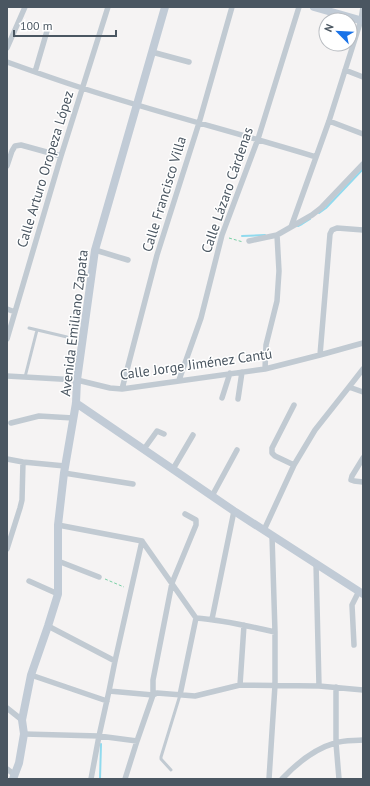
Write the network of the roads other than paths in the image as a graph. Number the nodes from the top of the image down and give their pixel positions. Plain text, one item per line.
1 (24, 7) edge
2 (108, 7) edge
3 (165, 7) edge
4 (232, 7) edge
5 (299, 7) edge
6 (314, 7) edge
7 (363, 7) edge
8 (362, 21) edge
9 (47, 31) dead end
10 (7, 48) edge
11 (152, 52) junction
12 (7, 62) edge
13 (189, 62) dead end
14 (345, 70) junction
15 (34, 72) junction
16 (363, 77) edge
17 (81, 88) junction
18 (136, 105) junction
19 (329, 121) junction
20 (199, 123) junction
21 (363, 134) edge
22 (258, 139) junction
23 (61, 156) junction
24 (316, 157) junction
25 (363, 164) edge
26 (7, 166) edge
27 (291, 227) junction
28 (363, 230) edge
29 (278, 236) junction
30 (249, 242) road end
31 (95, 250) junction
32 (128, 260) dead end
33 (7, 309) edge
34 (15, 312) junction
35 (29, 328) dead end
36 (37, 330) junction
37 (67, 336) dead end
38 (7, 340) edge
39 (363, 343) edge
40 (320, 355) junction
41 (265, 369) junction
42 (363, 369) edge
43 (242, 372) junction
44 (230, 373) junction
45 (7, 376) edge
46 (25, 377) junction
47 (77, 380) junction
48 (179, 380) junction
49 (349, 387) junction
50 (122, 389) junction
51 (363, 392) edge
52 (222, 398) dead end
53 (238, 399) dead end
54 (76, 403) junction
55 (294, 405) dead end
56 (73, 418) junction
57 (11, 423) dead end
58 (164, 434) dead end
59 (193, 435) dead end
60 (144, 449) junction
61 (237, 450) dead end
62 (363, 458) edge
63 (7, 459) edge
64 (23, 462) junction
65 (294, 465) junction
66 (173, 469) junction
67 (64, 470) junction
68 (363, 482) edge
69 (133, 484) dead end
70 (212, 496) junction
71 (234, 511) junction
72 (185, 514) dead end
73 (58, 525) junction
74 (264, 530) junction
75 (272, 536) junction
76 (142, 540) junction
77 (7, 549) edge
78 (58, 561) junction
79 (316, 563) junction
80 (99, 577) road end
81 (29, 581) dead end
82 (172, 584) junction
83 (361, 592) edge
84 (58, 594) junction
85 (196, 618) junction
86 (212, 619) junction
87 (244, 625) junction
88 (48, 626) junction
89 (275, 632) junction
90 (354, 645) dead end
91 (115, 661) junction
92 (31, 675) junction
93 (240, 685) junction
94 (275, 685) junction
95 (319, 686) junction
96 (336, 687) junction
97 (363, 690) edge
98 (109, 691) junction
99 (153, 695) junction
100 (180, 695) junction
101 (107, 701) junction
102 (7, 708) edge
103 (22, 720) junction
104 (24, 734) junction
105 (99, 736) junction
106 (363, 740) edge
107 (137, 741) junction
108 (336, 743) junction
109 (7, 768) edge
110 (172, 770) dead end
111 (14, 777) edge
112 (91, 779) edge
113 (125, 779) edge
114 (269, 779) edge
115 (282, 779) edge
116 (339, 779) edge

1 - 10 street
2 - 17 street, Calle Arturo Oropeza López
3 - 11 street, Avenida Emiliano Zapata
4 - 20 street, Calle Francisco Villa
5 - 22 street, Calle Lázaro Cárdenas
6 - 8 street
7 - 8 street
8 - 14 street
9 - 15 street
11 - 13 street
11 - 18 street, Avenida Emiliano Zapata
12 - 15 street
14 - 16 street
14 - 19 street
15 - 17 street
17 - 18 street
17 - 23 street, Calle Arturo Oropeza López
18 - 20 street
18 - 31 street, Avenida Emiliano Zapata
19 - 21 street
19 - 24 street
20 - 22 street
20 - 50 street, Calle Francisco Villa
22 - 24 street
22 - 48 street, Calle Lázaro Cárdenas
23 - 26 street
23 - 34 street, Calle Arturo Oropeza López
24 - 27 street
25 - 27 street
27 - 29 street
28 - 40 street
29 - 30 street
29 - 41 street
31 - 32 street
31 - 47 street, Avenida Emiliano Zapata
33 - 34 street
34 - 38 street, Calle Arturo Oropeza López
35 - 36 lane
36 - 37 lane
36 - 46 lane
39 - 40 street, Calle Jorge Jiménez Cantú
40 - 41 street, Calle Jorge Jiménez Cantú
41 - 43 street, Calle Jorge Jiménez Cantú
42 - 49 street
43 - 44 street, Calle Jorge Jiménez Cantú
43 - 53 street
44 - 48 street, Calle Jorge Jiménez Cantú
44 - 52 street
45 - 46 street, Calle Jorge Jiménez Cantú
46 - 47 street, Calle Jorge Jiménez Cantú
47 - 50 street, Calle Jorge Jiménez Cantú
47 - 54 street, Avenida Emiliano Zapata
48 - 50 street, Calle Jorge Jiménez Cantú
49 - 51 street
49 - 65 street
54 - 56 street
54 - 60 street, Avenida Emiliano Zapata
55 - 65 street
56 - 57 street
56 - 67 street
58 - 60 street
59 - 66 street
60 - 66 street, Avenida Emiliano Zapata
61 - 70 street
62 - 68 street
63 - 64 street
64 - 67 street
64 - 77 street
65 - 74 street
66 - 70 street, Avenida Emiliano Zapata
67 - 69 street
67 - 73 street
70 - 71 street, Avenida Emiliano Zapata
71 - 74 street, Avenida Emiliano Zapata
71 - 86 street
72 - 82 street
73 - 76 street
73 - 78 street
74 - 75 street, Avenida Emiliano Zapata
75 - 79 street, Avenida Emiliano Zapata
75 - 89 street
76 - 82 street
76 - 91 street
78 - 80 street
78 - 84 street
79 - 83 street, Avenida Emiliano Zapata
79 - 95 street
81 - 84 street
82 - 85 street
82 - 99 street
83 - 90 street
84 - 88 street
85 - 86 street
85 - 100 street
86 - 87 street
87 - 89 street
87 - 93 street
88 - 91 street
88 - 92 street
89 - 94 street
91 - 98 street
92 - 101 street
92 - 103 street
93 - 94 street
93 - 100 street
94 - 95 street
94 - 114 street
95 - 96 street
96 - 97 street
96 - 108 street
98 - 99 street
98 - 101 street
99 - 100 street
99 - 107 street
100 - 110 lane
101 - 105 street
102 - 103 street
103 - 104 street
104 - 105 street
104 - 111 street
105 - 107 street
105 - 112 street
106 - 108 street
107 - 113 street
108 - 115 street
108 - 116 street
109 - 111 street

